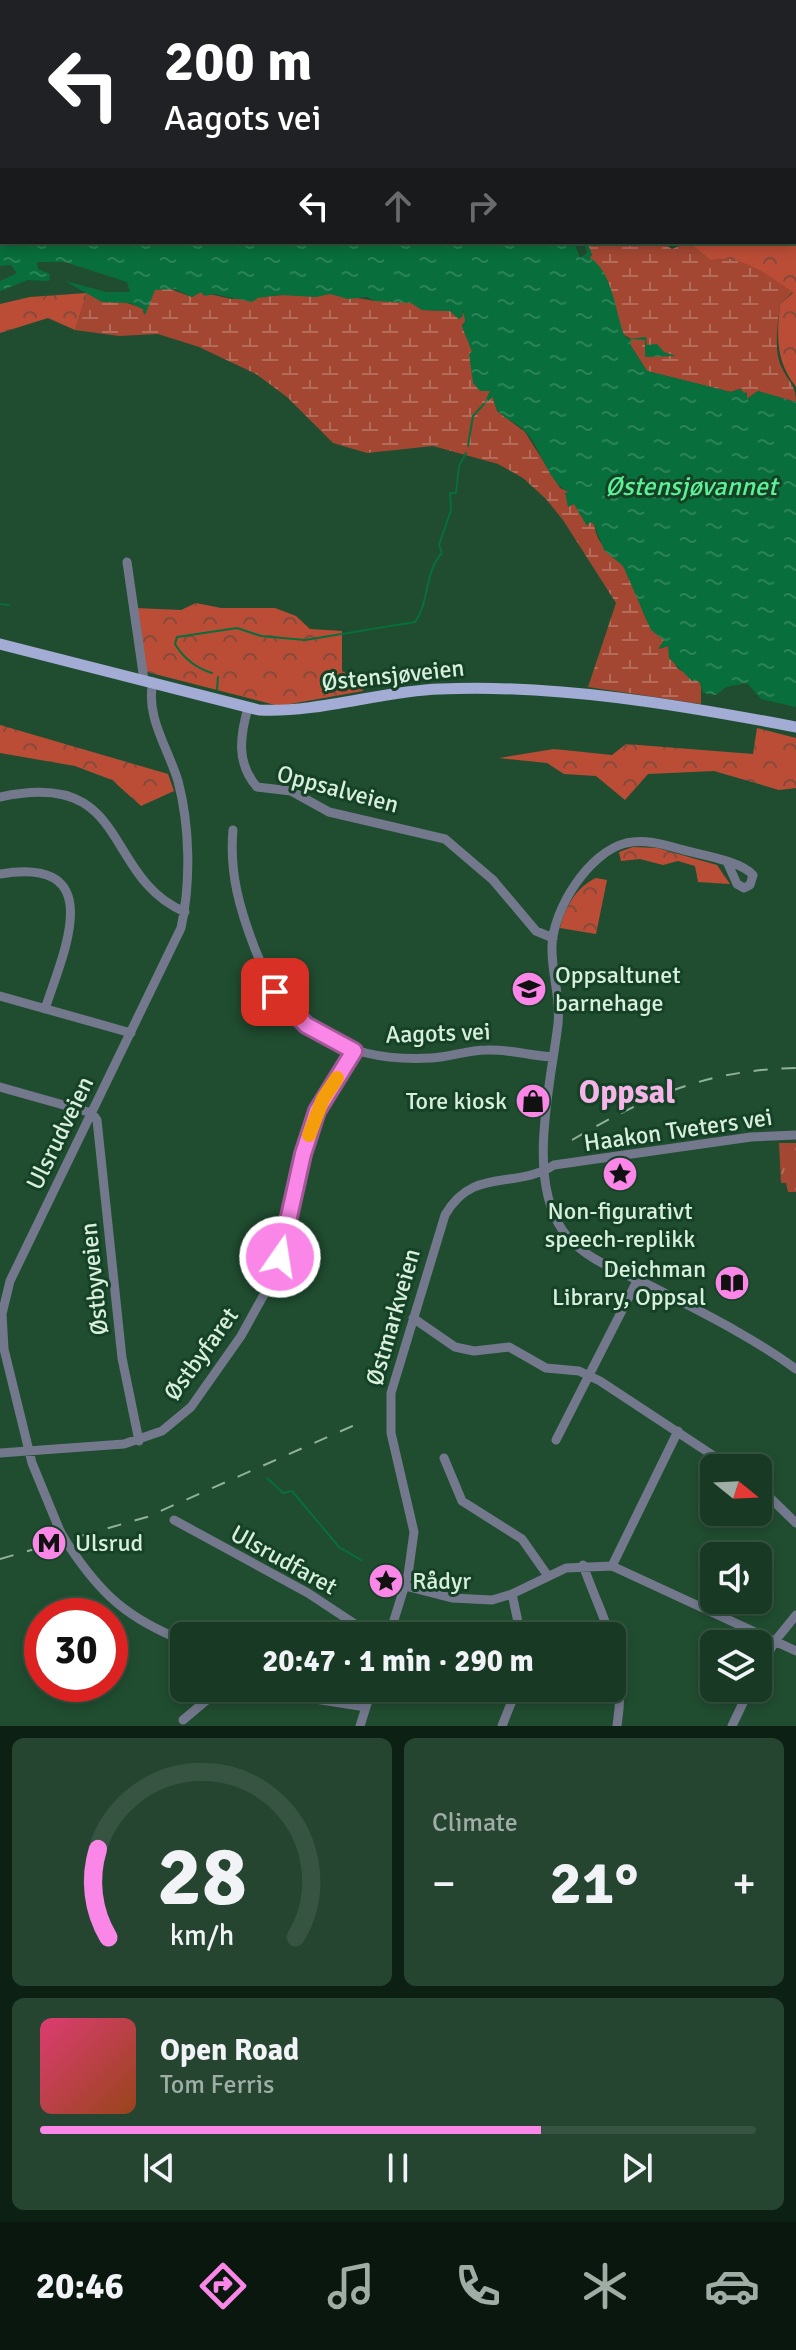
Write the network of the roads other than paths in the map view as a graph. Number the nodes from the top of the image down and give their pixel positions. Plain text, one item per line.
1 (127, 562) dead end
2 (0, 644) edge
3 (148, 681) junction
4 (248, 708) junction
5 (796, 727) edge
6 (0, 797) edge
7 (233, 830) dead end
8 (728, 864) dead end
9 (0, 874) edge
10 (185, 912) junction
11 (553, 938) junction
12 (0, 996) edge
13 (45, 1009) junction
14 (131, 1033) junction
15 (354, 1051) junction
16 (553, 1057) junction
17 (0, 1087) edge
18 (92, 1113) junction
19 (796, 1135) edge
20 (545, 1171) junction
21 (0, 1277) edge
22 (638, 1279) junction
23 (10, 1281) junction
24 (413, 1318) junction
25 (796, 1369) edge
26 (587, 1375) junction
27 (678, 1431) junction
28 (556, 1440) dead end
29 (139, 1441) junction
30 (30, 1452) junction
31 (0, 1453) edge
32 (712, 1454) edge
33 (444, 1458) dead end
34 (772, 1500) edge
35 (174, 1520) dead end
36 (796, 1523) edge
37 (583, 1565) junction
38 (612, 1566) junction
39 (548, 1576) junction
40 (405, 1586) junction
41 (512, 1594) junction
42 (796, 1615) edge
43 (352, 1622) edge
44 (393, 1622) edge
45 (518, 1622) edge
46 (170, 1636) edge
47 (775, 1641) junction
48 (772, 1646) edge
49 (796, 1651) edge
50 (204, 1702) edge
51 (334, 1702) edge
52 (368, 1702) edge
53 (511, 1702) edge
54 (743, 1702) edge
55 (366, 1707) junction
56 (183, 1720) dead end
57 (360, 1726) edge
58 (502, 1726) edge
59 (617, 1726) edge
60 (732, 1726) edge

1 - 3 street, Ulsrudveien
2 - 3 main road, Østensjøveien
3 - 4 main road, Østensjøveien
3 - 10 street, Ulsrudveien
4 - 5 main road, Østensjøveien
4 - 11 street, Oppsalveien
6 - 10 street
7 - 15 street, Aagots vei
8 - 11 street
9 - 13 street
10 - 14 street, Ulsrudveien
11 - 16 street
12 - 13 street
13 - 14 street
14 - 18 street, Ulsrudveien
15 - 16 street, Aagots vei
15 - 29 street, Østbyfaret
16 - 20 street
17 - 18 street
18 - 23 street, Ulsrudveien
18 - 29 street, Østbyveien
19 - 20 street, Haakon Tveters vei
20 - 22 street
20 - 24 street, Østmarkveien
21 - 23 street
22 - 25 street
22 - 26 street
23 - 30 street, Ulsrudveien
24 - 26 street
24 - 40 street, Østmarkveien
26 - 27 street
26 - 28 street
27 - 32 street
27 - 38 street
29 - 30 street, Østbyfaret
30 - 31 street, Østbyfaret
30 - 46 street, Ulsrudveien, bridge
33 - 39 street
34 - 36 street
35 - 43 street, Ulsrudfaret
37 - 38 street
37 - 39 street
37 - 59 street
38 - 47 street
39 - 41 street
40 - 41 street
40 - 44 street, Østmarkveien
41 - 45 street
42 - 47 street
47 - 48 street
47 - 49 street
50 - 56 street
51 - 55 street
52 - 55 street
53 - 58 street
54 - 60 street
55 - 57 street

